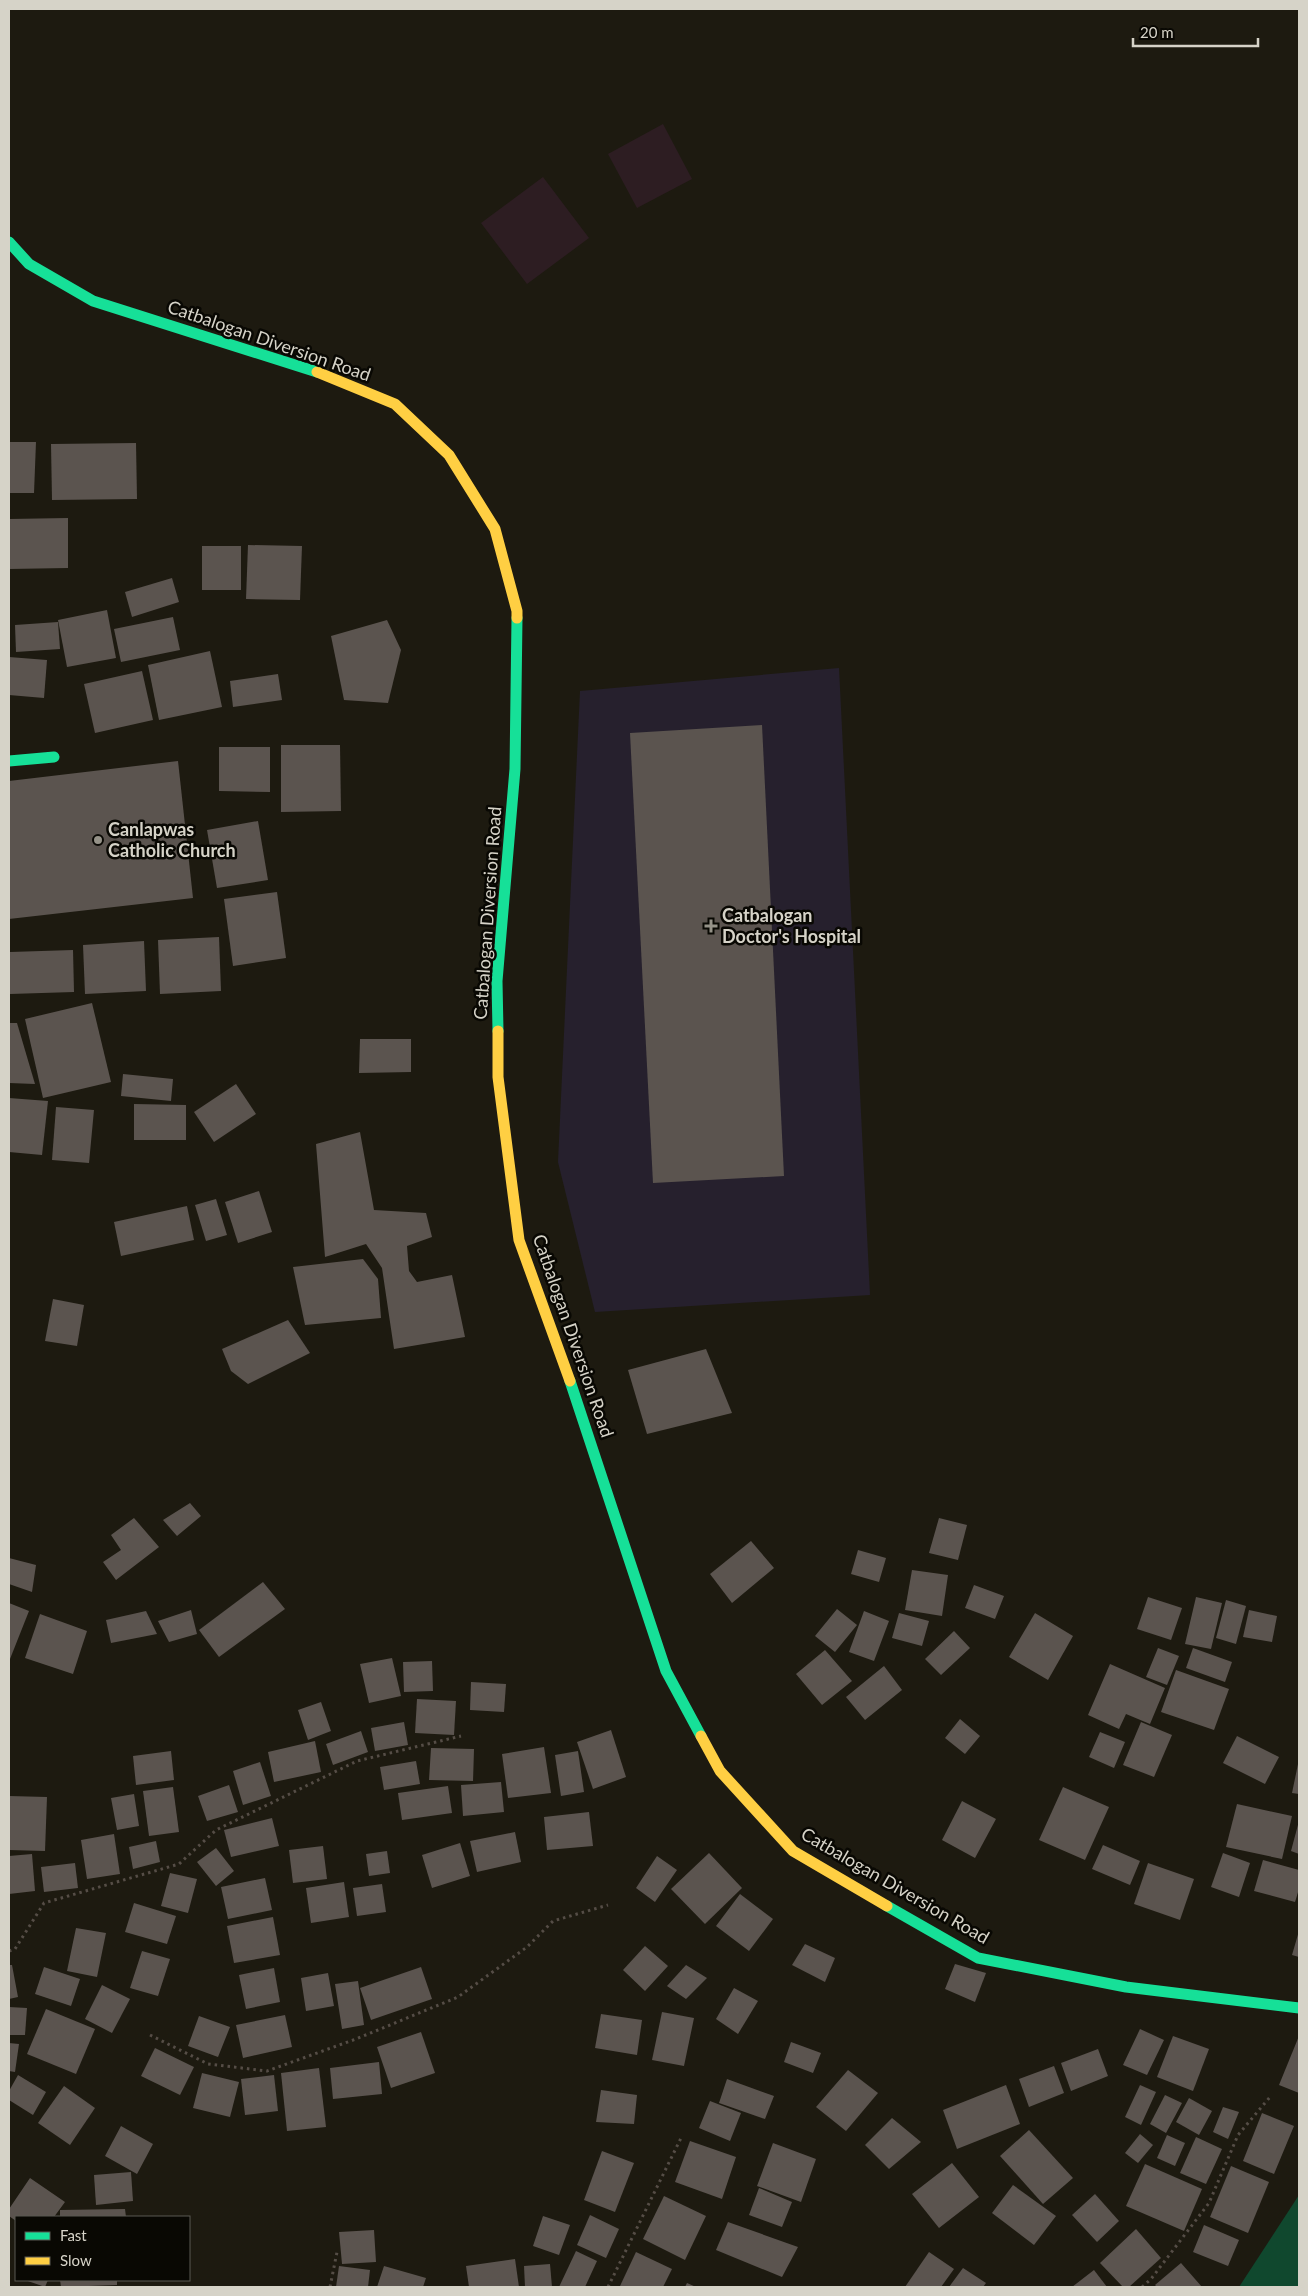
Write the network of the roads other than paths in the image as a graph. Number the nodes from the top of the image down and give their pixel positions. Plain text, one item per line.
1 (9, 242) edge
2 (54, 758) dead end
3 (9, 761) edge
4 (1299, 2008) edge

1 - 4 main road, Catbalogan Diversion Road
2 - 3 main road

